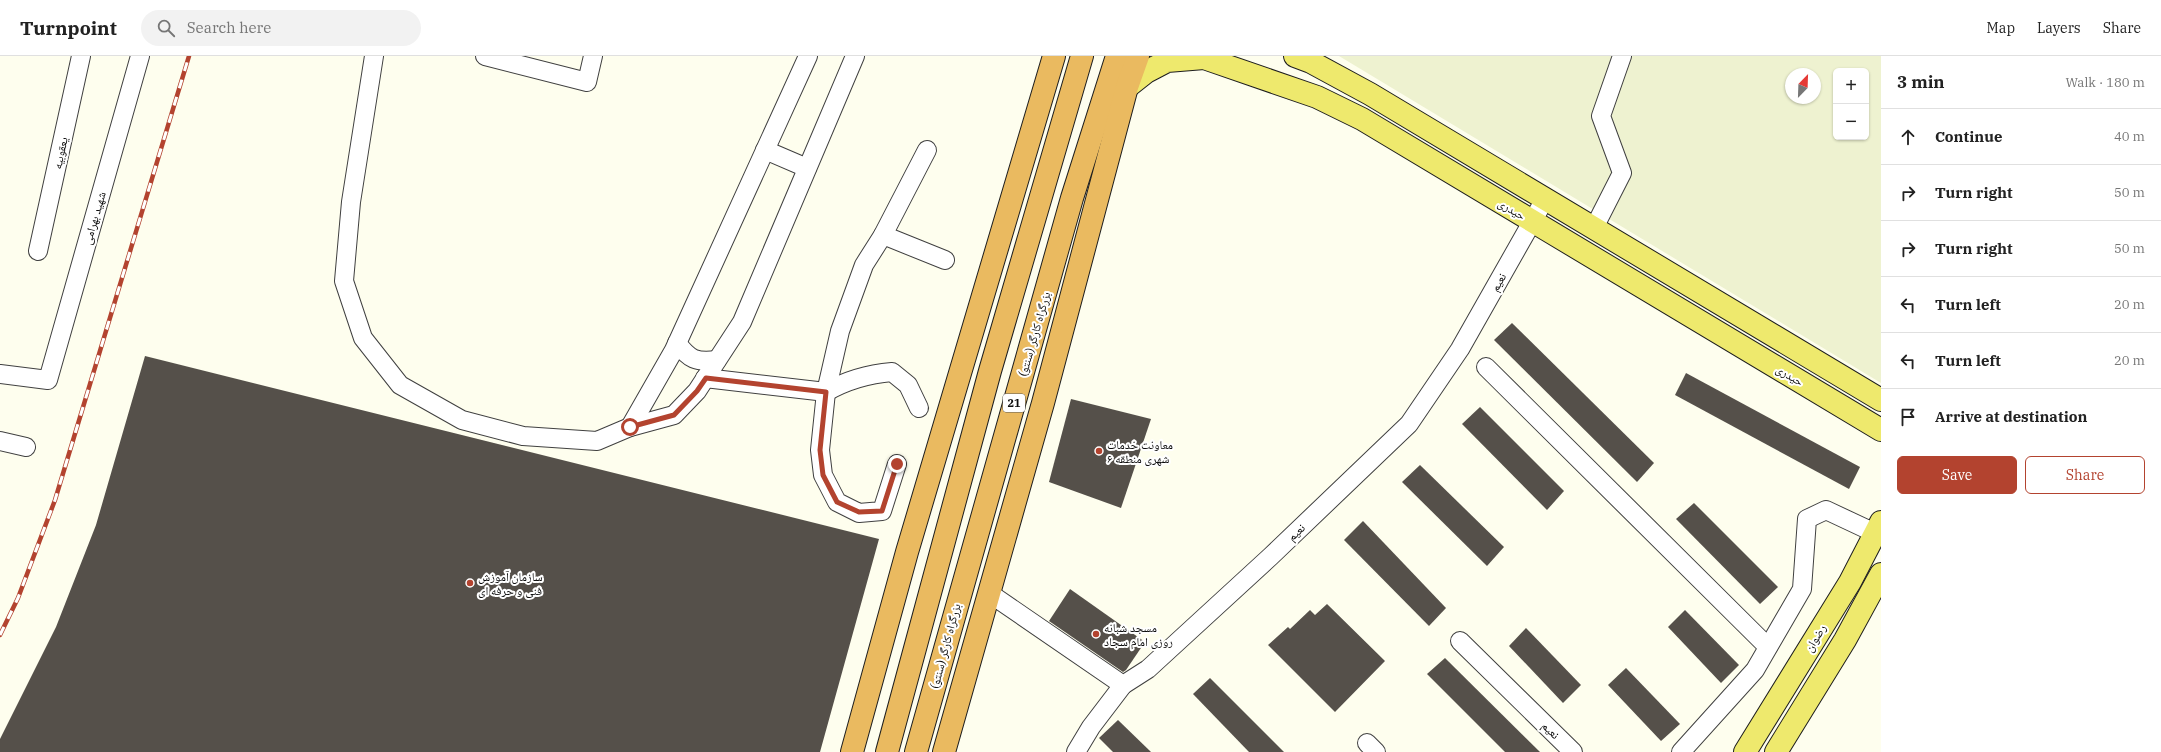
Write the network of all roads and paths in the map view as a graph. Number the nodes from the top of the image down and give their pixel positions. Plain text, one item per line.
1 (81, 56) edge
2 (140, 56) edge
3 (374, 56) edge
4 (485, 56) edge
5 (593, 56) edge
6 (808, 56) edge
7 (855, 56) edge
8 (1054, 56) edge
9 (1082, 56) edge
10 (1117, 56) edge
11 (1138, 56) edge
12 (1295, 56) edge
13 (1622, 56) edge
14 (1177, 58) edge
15 (1127, 87) junction
16 (765, 150) junction
17 (927, 150) dead end
18 (807, 168) junction
19 (1545, 199) junction
20 (1533, 221) junction
21 (1594, 228) junction
22 (883, 235) junction
23 (38, 251) dead end
24 (944, 260) dead end
25 (677, 343) junction
26 (717, 360) junction
27 (1486, 367) dead end
28 (0, 374) edge
29 (706, 378) junction
30 (826, 392) junction
31 (1881, 400) edge
32 (919, 408) dead end
33 (630, 427) junction
34 (1881, 430) edge
35 (0, 441) edge
36 (26, 447) dead end
37 (897, 464) dead end
38 (1878, 527) edge
39 (1881, 574) edge
40 (989, 593) junction
41 (1460, 640) dead end
42 (1768, 647) junction
43 (1123, 685) junction
44 (852, 752) edge
45 (887, 752) edge
46 (916, 752) edge
47 (944, 752) edge
48 (1076, 752) edge
49 (1572, 752) edge
50 (1681, 752) edge
51 (1745, 752) edge
52 (1776, 752) edge

1 - 23 street, یعقوبیه
2 - 28 street, شهید بهرامی
3 - 33 street
4 - 5 street
6 - 16 street
7 - 18 street
8 - 44 highway
9 - 45 highway
10 - 46 highway, بزرگراه کارگر (سنتو) / 21
11 - 15 highway
12 - 19 main road, حیدری
13 - 21 street
14 - 15 main road, حیدری
14 - 20 main road, حیدری
15 - 40 highway
16 - 18 street
16 - 25 street
17 - 22 street
18 - 26 street
19 - 20 street, نعیم
19 - 21 main road, حیدری
20 - 34 main road, حیدری
20 - 43 street, نعیم
21 - 31 main road, حیدری
22 - 24 street
22 - 30 street
25 - 26 street
25 - 33 street
26 - 29 street
27 - 42 street
29 - 30 street
29 - 33 street
30 - 32 street
30 - 37 street
35 - 36 street
38 - 42 street
38 - 51 main road, رضوان
39 - 52 main road
40 - 43 street
40 - 47 highway
41 - 49 street, نعیم
42 - 50 street
43 - 48 street

